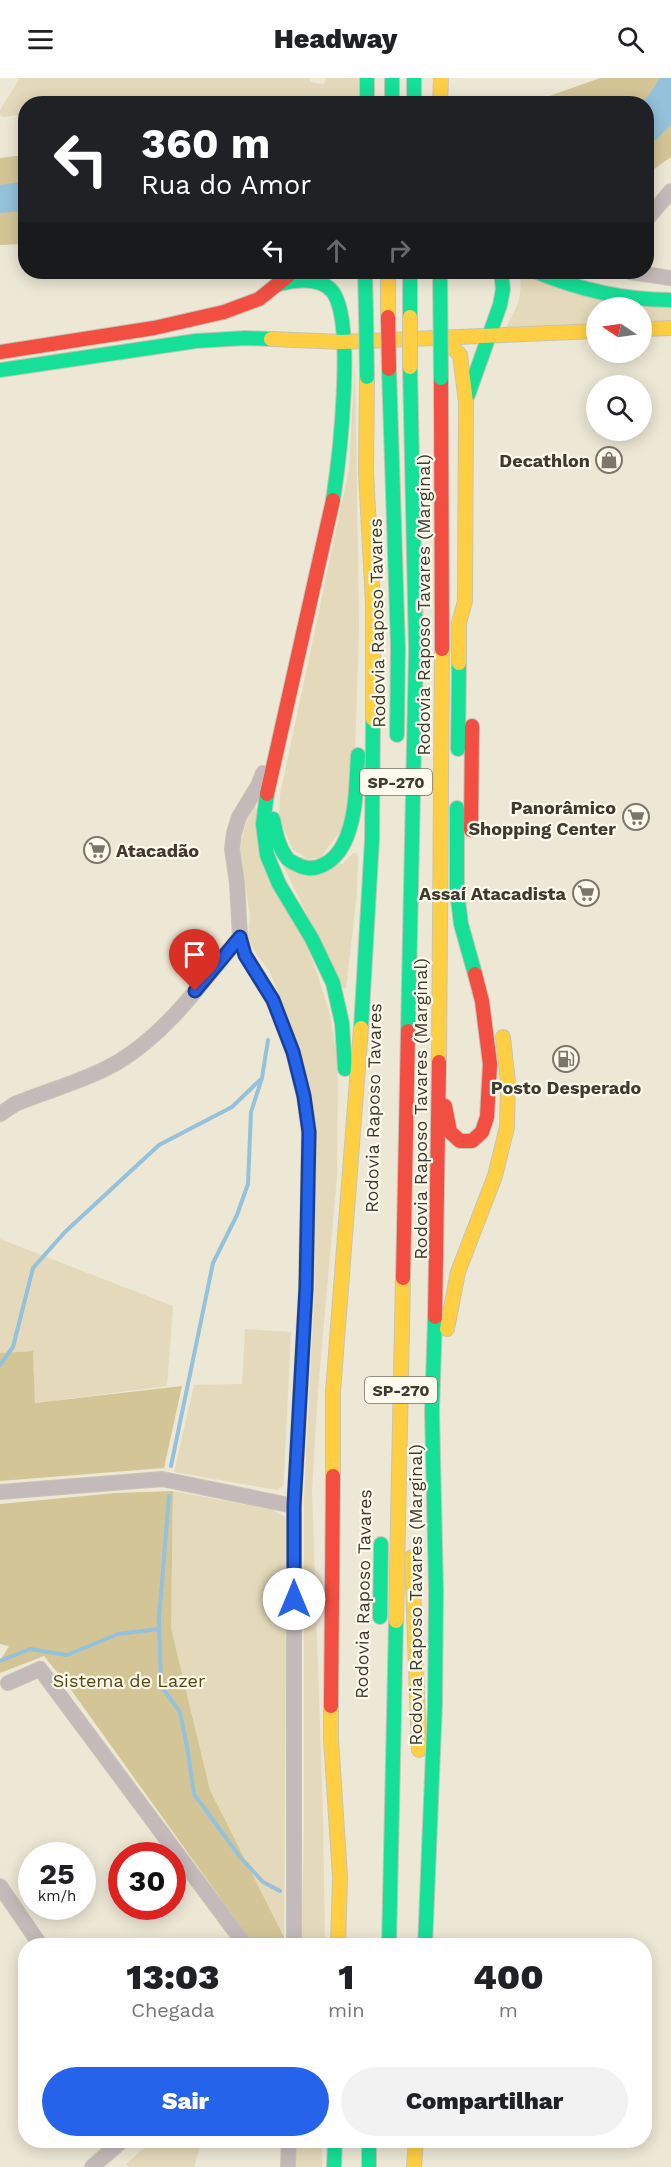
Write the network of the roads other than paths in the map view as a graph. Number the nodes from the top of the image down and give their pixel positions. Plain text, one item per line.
1 (367, 78) edge
2 (392, 78) edge
3 (414, 78) edge
4 (441, 78) edge
5 (367, 96) edge
6 (392, 96) edge
7 (414, 96) edge
8 (440, 96) edge
9 (671, 191) edge
10 (654, 211) edge
11 (654, 275) edge
12 (671, 278) edge
13 (284, 279) edge
14 (365, 279) edge
15 (388, 279) edge
16 (410, 279) edge
17 (440, 279) edge
18 (502, 279) edge
19 (558, 279) edge
20 (276, 285) junction
21 (671, 300) edge
22 (340, 315) junction
23 (671, 328) edge
24 (652, 329) edge
25 (586, 332) edge
26 (561, 333) junction
27 (488, 336) junction
28 (444, 338) junction
29 (297, 340) junction
30 (342, 342) junction
31 (0, 352) edge
32 (0, 370) edge
33 (476, 371) junction
34 (344, 381) junction
35 (466, 402) junction
36 (465, 601) junction
37 (373, 604) junction
38 (474, 622) dead end
39 (472, 716) dead end
40 (282, 724) junction
41 (278, 745) junction
42 (397, 754) dead end
43 (439, 936) junction
44 (240, 937) junction
45 (486, 963) dead end
46 (501, 1026) dead end
47 (0, 1114) edge
48 (347, 1194) junction
49 (432, 1411) junction
50 (400, 1427) junction
51 (0, 1492) edge
52 (294, 1506) junction
53 (381, 1525) dead end
54 (380, 1630) dead end
55 (8, 1683) dead end
56 (379, 1778) dead end
57 (377, 1868) dead end
58 (0, 1886) edge
59 (428, 1887) junction
60 (35, 1938) edge
61 (240, 1938) edge
62 (294, 1938) edge
63 (338, 1938) edge
64 (389, 1938) edge
65 (425, 1938) edge
66 (114, 2148) edge
67 (289, 2148) edge
68 (334, 2148) edge
69 (369, 2148) edge
70 (415, 2148) edge
71 (92, 2167) edge
72 (288, 2167) edge
73 (334, 2167) edge
74 (369, 2167) edge
75 (414, 2167) edge

1 - 5 highway
2 - 6 highway
3 - 7 highway
4 - 8 highway
9 - 10 street
11 - 12 street
13 - 20 highway
14 - 37 highway, SP-270, bridge
15 - 42 highway, Rodovia Raposo Tavares / SP-270, bridge
16 - 50 highway, Rodovia Raposo Tavares / SP-270, bridge
17 - 43 highway, Rodovia Raposo Tavares (Marginal) / SP-270, bridge
18 - 27 highway
19 - 21 highway
20 - 22 highway
20 - 31 highway
22 - 29 highway
22 - 30 highway
23 - 24 highway
25 - 26 highway
26 - 27 highway
26 - 33 highway
27 - 28 highway
27 - 33 highway
28 - 30 highway
28 - 35 highway
29 - 30 highway
29 - 32 highway
29 - 34 highway
30 - 34 highway
33 - 35 highway
34 - 40 highway
35 - 36 highway
36 - 38 highway
36 - 43 highway
37 - 41 highway
37 - 48 highway, SP-270
39 - 45 highway
40 - 41 highway
40 - 44 street
41 - 48 highway
43 - 49 highway, Rodovia Raposo Tavares (Marginal) / SP-270
44 - 47 street
44 - 52 street
46 - 49 highway
48 - 63 highway, SP-270
49 - 59 highway, Rodovia Raposo Tavares (Marginal) / SP-270
50 - 59 highway
50 - 64 highway, Rodovia Raposo Tavares / SP-270
51 - 52 street
52 - 62 street
53 - 54 highway, Rodovia Raposo Tavares
55 - 61 street
56 - 57 highway
58 - 60 street
59 - 65 highway, Rodovia Raposo Tavares (Marginal) / SP-270
66 - 71 street
67 - 72 street
68 - 73 highway
69 - 74 highway
70 - 75 highway

